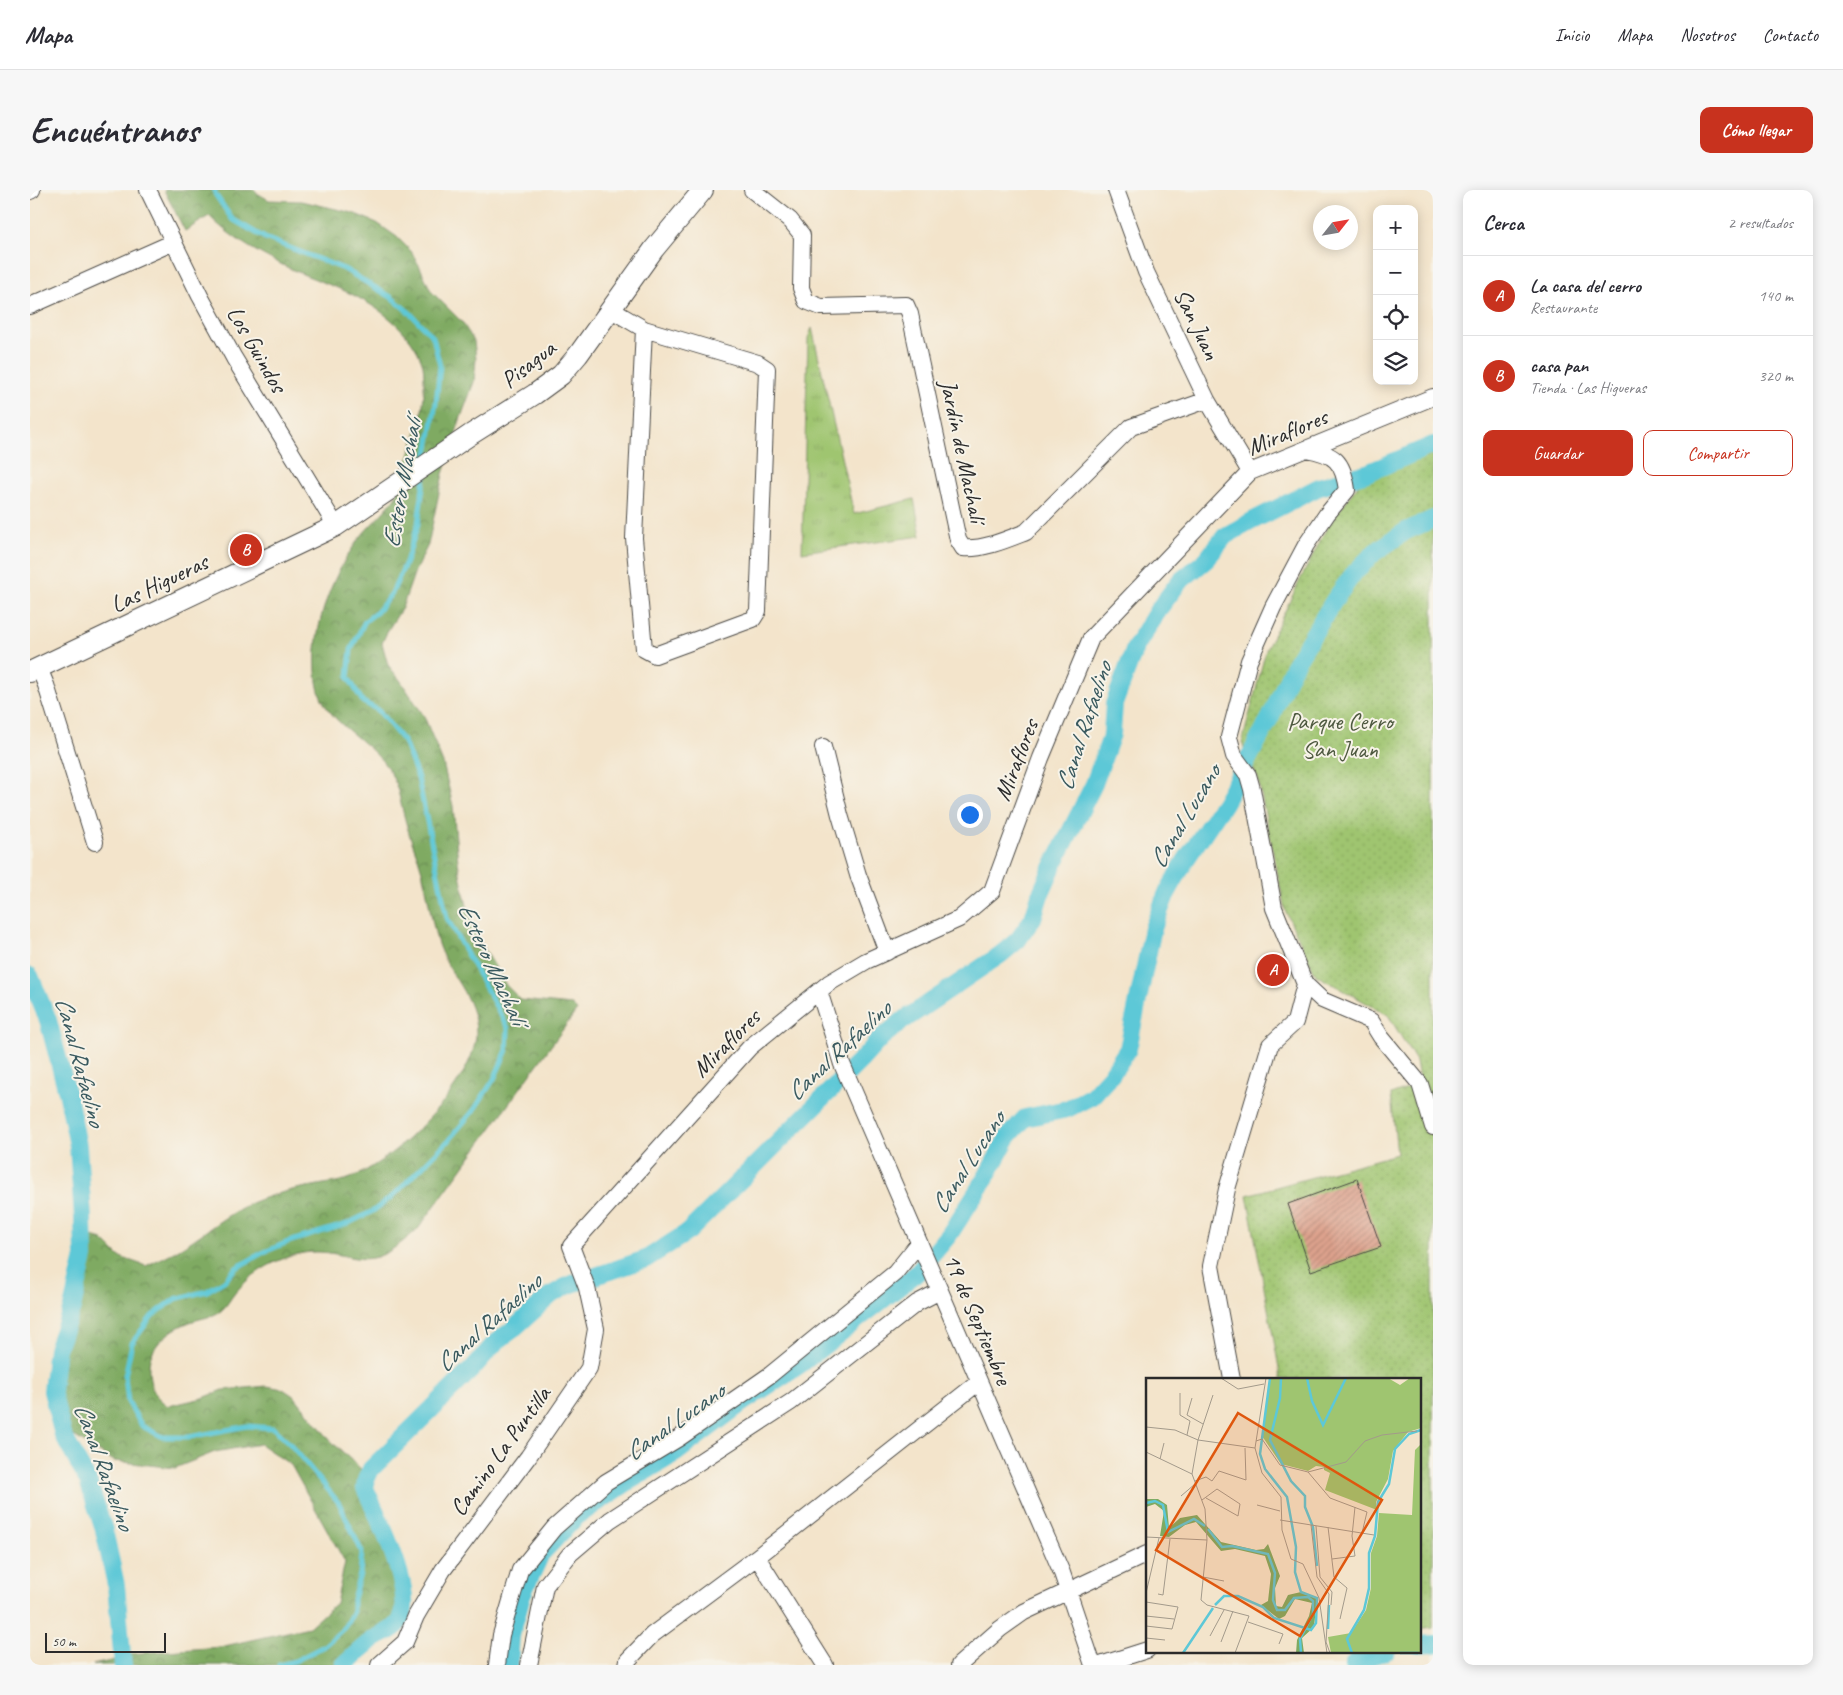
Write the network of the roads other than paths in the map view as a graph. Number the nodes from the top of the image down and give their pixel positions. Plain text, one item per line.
1 (148, 190) edge
2 (703, 190) edge
3 (752, 190) edge
4 (1116, 190) edge
5 (174, 242) junction
6 (30, 306) edge
7 (610, 308) junction
8 (644, 328) junction
9 (1433, 397) edge
10 (1207, 400) junction
11 (1306, 448) junction
12 (1250, 472) junction
13 (336, 526) junction
14 (34, 670) edge
15 (823, 747) dead end
16 (95, 842) dead end
17 (887, 952) junction
18 (1305, 984) junction
19 (819, 991) junction
20 (1433, 1127) edge
21 (571, 1246) joint
22 (921, 1246) junction
23 (940, 1291) junction
24 (1232, 1378) edge
25 (979, 1382) junction
26 (1146, 1554) edge
27 (757, 1557) junction
28 (1068, 1592) junction
29 (1146, 1650) edge
30 (379, 1665) edge
31 (498, 1665) edge
32 (529, 1665) edge
33 (627, 1665) edge
34 (825, 1665) edge
35 (959, 1665) edge
36 (1094, 1665) edge
37 (1100, 1665) edge

1 - 5 street, Los Guindos
2 - 7 main road, Pisagua
3 - 10 street, Jardín de Machalí
4 - 10 street, San Juan
5 - 6 street
5 - 13 street, Los Guindos
7 - 8 street
7 - 13 main road, Pisagua
8 - 8 street
9 - 11 street, Miraflores
10 - 12 street, San Juan
11 - 12 street, Miraflores
11 - 18 street
12 - 17 street, Miraflores
13 - 14 main road, Las Higueras
14 - 16 street
15 - 17 street
17 - 19 street, Miraflores
18 - 20 street
18 - 24 street
19 - 21 street, Miraflores
19 - 22 street, 19 de Septiembre
21 - 30 street, Camino La Puntilla
22 - 23 street, 19 de Septiembre
22 - 31 street
23 - 25 street, 19 de Septiembre
23 - 32 street
25 - 27 street
25 - 28 street, 19 de Septiembre
26 - 28 street
27 - 33 street
27 - 34 street
28 - 35 street
28 - 36 street, 19 de Septiembre
29 - 37 street

